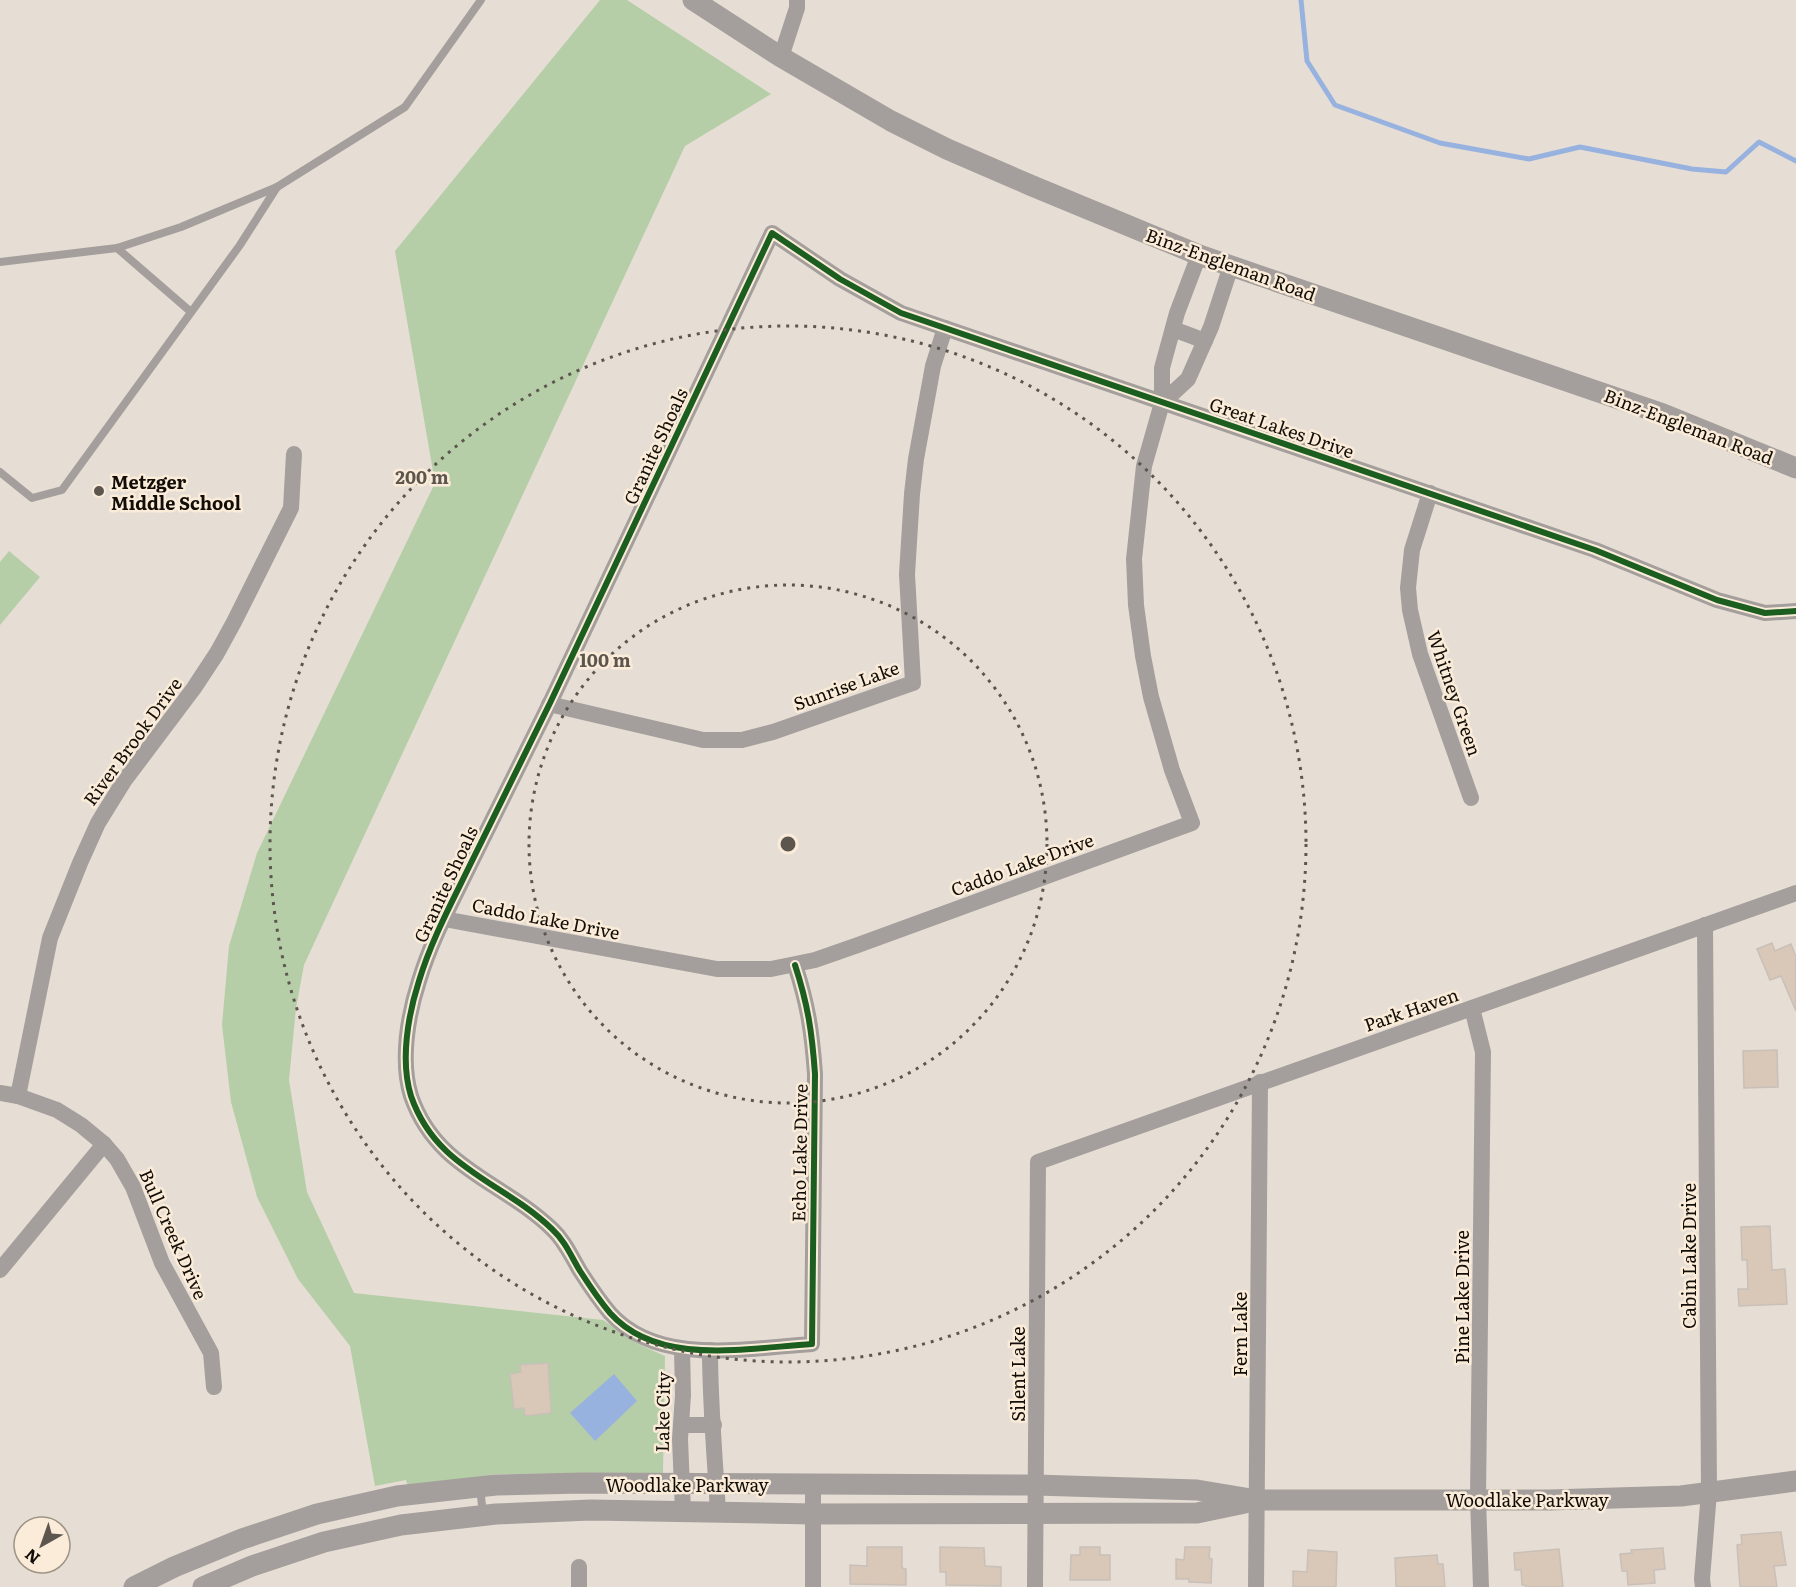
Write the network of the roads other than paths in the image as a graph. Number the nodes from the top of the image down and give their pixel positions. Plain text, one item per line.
1 (481, 0) edge
2 (693, 0) edge
3 (797, 0) edge
4 (781, 57) junction
5 (278, 187) junction
6 (772, 233) joint
7 (117, 248) junction
8 (1199, 255) junction
9 (0, 262) edge
10 (1232, 266) junction
11 (191, 312) junction
12 (945, 328) junction
13 (1173, 329) junction
14 (1205, 341) junction
15 (1162, 403) junction
16 (294, 454) dead end
17 (1796, 468) edge
18 (0, 472) edge
19 (1430, 493) junction
20 (1796, 612) edge
21 (549, 704) junction
22 (1471, 798) dead end
23 (1796, 893) edge
24 (444, 919) junction
25 (1705, 925) junction
26 (795, 965) junction
27 (1472, 1008) junction
28 (1260, 1082) junction
29 (0, 1093) edge
30 (18, 1096) junction
31 (104, 1144) junction
32 (1038, 1162) joint
33 (0, 1270) edge
34 (812, 1344) joint
35 (682, 1350) junction
36 (710, 1350) junction
37 (214, 1387) dead end
38 (681, 1425) junction
39 (714, 1425) junction
40 (1796, 1481) edge
41 (682, 1484) junction
42 (717, 1484) junction
43 (813, 1485) junction
44 (1036, 1485) junction
45 (480, 1487) junction
46 (1709, 1492) junction
47 (1478, 1499) junction
48 (1257, 1500) junction
49 (683, 1512) junction
50 (718, 1512) junction
51 (813, 1514) junction
52 (1035, 1514) junction
53 (483, 1516) junction
54 (579, 1567) dead end
55 (134, 1587) edge
56 (203, 1587) edge
57 (579, 1587) edge
58 (813, 1587) edge
59 (1035, 1587) edge
60 (1256, 1587) edge
61 (1481, 1587) edge
62 (1703, 1587) edge

1 - 5 lane
2 - 4 street, Binz-Engleman Road
3 - 4 street
4 - 8 street, Binz-Engleman Road
5 - 7 lane
5 - 11 lane
6 - 12 street, Great Lakes Drive
6 - 21 street, Granite Shoals
7 - 9 lane
7 - 11 lane
8 - 10 street, Binz-Engleman Road
8 - 13 street, Caddo Lake Drive
10 - 14 street
10 - 17 street, Binz-Engleman Road
11 - 18 lane
12 - 15 street, Great Lakes Drive
12 - 21 street, Sunrise Lake
13 - 14 street
13 - 15 street, Caddo Lake Drive
14 - 15 street
15 - 19 street, Great Lakes Drive
15 - 26 street, Caddo Lake Drive
16 - 30 street, River Brook Drive
19 - 20 street, Great Lakes Drive
19 - 22 street, Whitney Green
21 - 24 street, Granite Shoals
23 - 25 street, Park Haven
24 - 26 street, Caddo Lake Drive
24 - 35 street, Granite Shoals
25 - 27 street, Park Haven
25 - 46 street, Cabin Lake Drive
26 - 34 street, Echo Lake Drive
27 - 28 street, Park Haven
27 - 47 street, Pine Lake Drive
28 - 32 street, Park Haven
28 - 48 street, Fern Lake
29 - 30 street, Bull Creek Drive
30 - 31 street, Bull Creek Drive
31 - 33 street
31 - 37 street, Bull Creek Drive
32 - 44 street, Silent Lake
34 - 36 street, Granite Shoals
35 - 36 street, Granite Shoals
35 - 38 street, Lake City
36 - 39 street
38 - 39 street
38 - 41 street, Lake City
39 - 42 street
40 - 46 street, Woodlake Parkway
41 - 42 street, Woodlake Parkway
41 - 45 street, Woodlake Parkway
41 - 49 street, Lake City
42 - 43 street, Woodlake Parkway
42 - 50 street
43 - 44 street, Woodlake Parkway
43 - 51 street
44 - 48 street, Woodlake Parkway
44 - 52 street, Silent Lake
45 - 53 lane
45 - 55 street, Woodlake Parkway
46 - 47 street, Woodlake Parkway
46 - 62 street, Cabin Lake Drive
47 - 48 street, Woodlake Parkway
47 - 61 street, Pine Lake Drive
48 - 52 street, Woodlake Parkway
48 - 60 street, Fern Lake
49 - 50 street, Woodlake Parkway
49 - 53 street, Woodlake Parkway
50 - 51 street, Woodlake Parkway
51 - 52 street, Woodlake Parkway
51 - 58 street
52 - 59 street, Silent Lake
53 - 56 street, Woodlake Parkway
54 - 57 street

